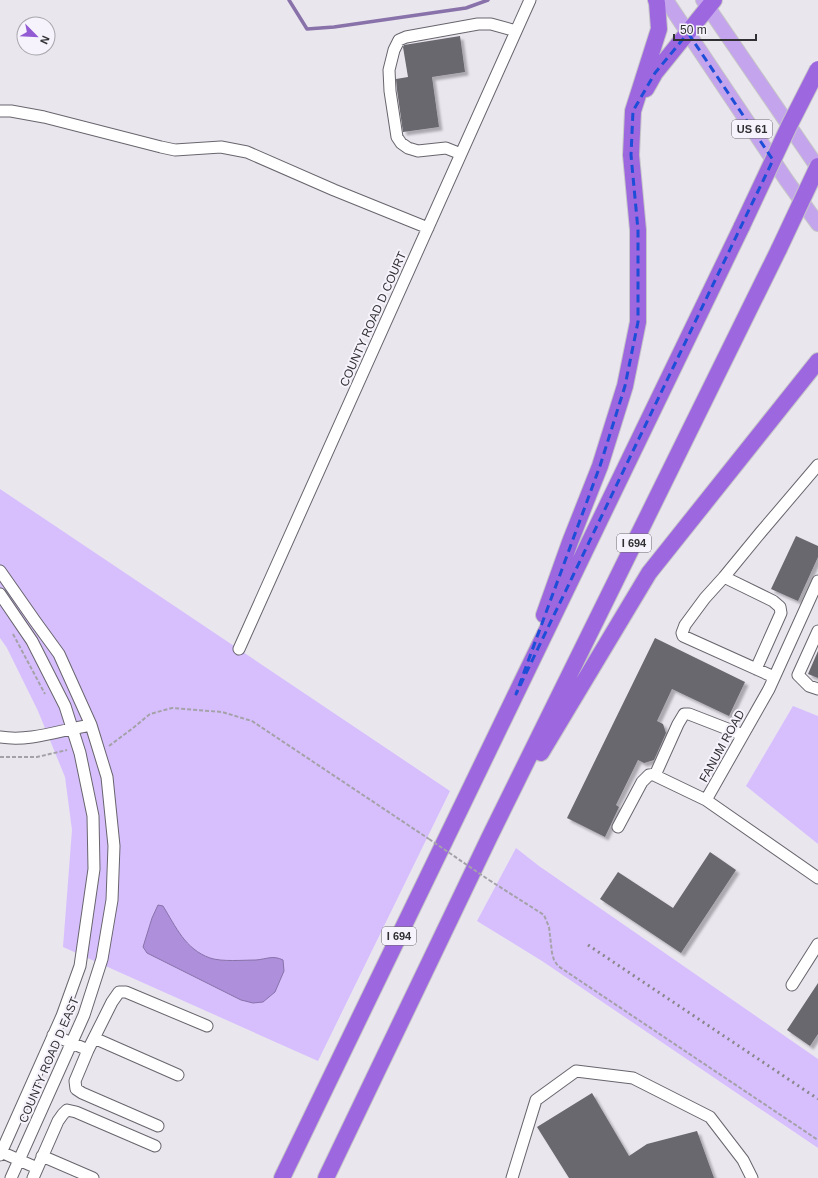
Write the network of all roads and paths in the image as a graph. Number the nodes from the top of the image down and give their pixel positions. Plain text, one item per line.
1 (530, 0) edge
2 (656, 0) edge
3 (666, 0) edge
4 (708, 2) edge
5 (516, 31) junction
6 (688, 33) junction
7 (818, 69) edge
8 (0, 111) edge
9 (633, 111) junction
10 (461, 154) junction
11 (818, 167) edge
12 (818, 224) edge
13 (428, 228) junction
14 (818, 361) edge
15 (818, 465) edge
16 (0, 571) edge
17 (724, 578) junction
18 (818, 581) edge
19 (0, 594) edge
20 (11, 631) dead end
21 (818, 631) edge
22 (239, 649) dead end
23 (756, 669) junction
24 (774, 677) junction
25 (818, 689) edge
26 (516, 694) junction
27 (48, 698) dead end
28 (91, 725) junction
29 (73, 728) junction
30 (61, 731) junction
31 (743, 735) junction
32 (0, 737) edge
33 (99, 748) junction
34 (67, 750) junction
35 (80, 752) junction
36 (0, 757) edge
37 (656, 774) junction
38 (706, 800) junction
39 (618, 827) dead end
40 (489, 838) junction
41 (818, 878) edge
42 (818, 944) edge
43 (792, 985) dead end
44 (207, 1026) dead end
45 (53, 1036) junction
46 (94, 1038) junction
47 (71, 1043) junction
48 (88, 1050) junction
49 (178, 1075) dead end
50 (158, 1126) dead end
51 (818, 1140) edge
52 (155, 1146) dead end
53 (0, 1154) edge
54 (42, 1156) junction
55 (19, 1161) junction
56 (35, 1173) edge
57 (11, 1178) edge
58 (93, 1178) edge
59 (282, 1178) edge
60 (326, 1178) edge
61 (512, 1178) edge
62 (752, 1178) edge

1 - 5 street, COUNTY ROAD D COURT
2 - 9 highway
3 - 6 main road, US 61
4 - 6 highway
4 - 11 main road, US 61
5 - 10 street, COUNTY ROAD D COURT
5 - 10 street
6 - 9 highway
6 - 12 main road, US 61
7 - 26 highway, I 694, bridge
8 - 13 street
9 - 26 highway
10 - 13 street, COUNTY ROAD D COURT
11 - 40 highway, I 694, bridge
13 - 22 street, COUNTY ROAD D COURT
14 - 40 highway
15 - 17 street
16 - 28 street, COUNTY ROAD D EAST
17 - 23 street
17 - 23 street
18 - 24 street, FANUM ROAD
19 - 29 street, COUNTY ROAD D EAST
20 - 27 path
21 - 25 street
23 - 24 street
24 - 31 street, FANUM ROAD
26 - 59 highway, I 694
28 - 29 street
28 - 33 street, COUNTY ROAD D EAST
29 - 30 street
29 - 35 street, COUNTY ROAD D EAST
30 - 32 street
30 - 34 path
31 - 37 street
31 - 38 street, FANUM ROAD
33 - 47 street, COUNTY ROAD D EAST
33 - 51 path, bridge
34 - 35 path
34 - 36 path
35 - 45 street, COUNTY ROAD D EAST
37 - 38 street
37 - 39 street
38 - 41 street, FANUM ROAD
40 - 60 highway, I 694
42 - 43 street
44 - 46 street
45 - 47 street
45 - 53 street, COUNTY ROAD D EAST
46 - 48 street
46 - 49 street
47 - 48 street
47 - 55 street, COUNTY ROAD D EAST
48 - 50 street
52 - 54 street
53 - 55 street
54 - 56 street
54 - 58 street
55 - 56 street
55 - 57 street, COUNTY ROAD D EAST
61 - 62 street

